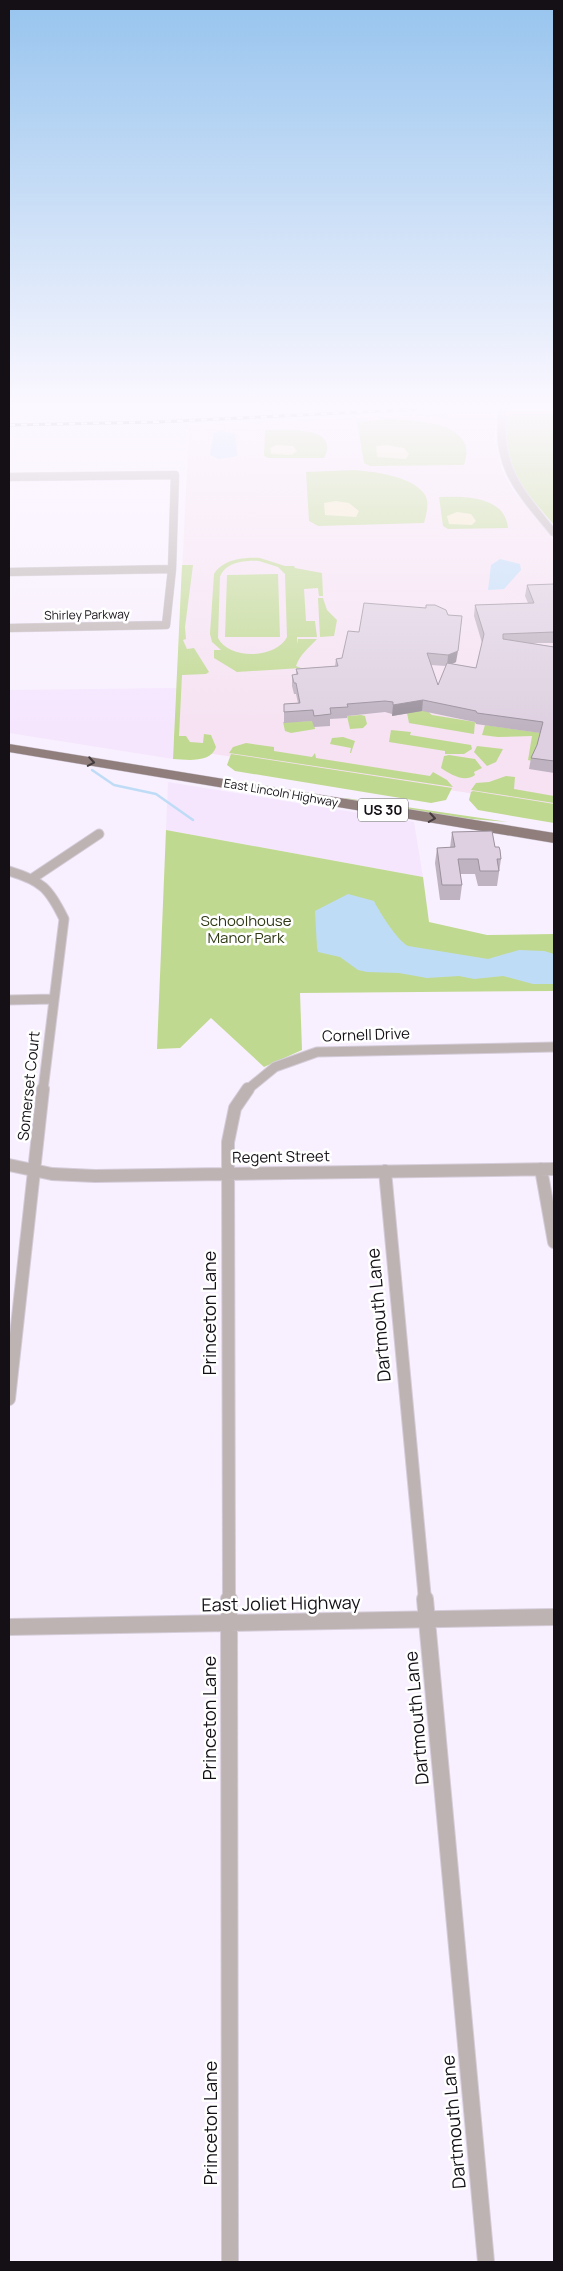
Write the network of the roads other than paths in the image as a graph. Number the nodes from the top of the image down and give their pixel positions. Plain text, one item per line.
1 (174, 515) edge
2 (539, 515) edge
3 (554, 533) edge
4 (172, 570) junction
5 (9, 572) edge
6 (9, 628) edge
7 (9, 738) edge
8 (9, 748) edge
9 (554, 826) edge
10 (99, 834) dead end
11 (554, 838) edge
12 (9, 871) edge
13 (33, 878) junction
14 (53, 999) junction
15 (9, 1000) edge
16 (554, 1047) edge
17 (9, 1165) edge
18 (541, 1169) junction
19 (554, 1169) edge
20 (36, 1171) junction
21 (385, 1171) junction
22 (228, 1173) junction
23 (554, 1242) edge
24 (10, 1368) edge
25 (9, 1399) edge
26 (554, 1617) edge
27 (426, 1620) junction
28 (228, 1624) junction
29 (9, 1627) edge
30 (230, 2262) edge
31 (486, 2262) edge

1 - 4 street
2 - 3 street
4 - 5 street
4 - 6 street, Shirley Parkway
7 - 9 main road, East Lincoln Highway / US 30
8 -> 11 main road, East Lincoln Highway / US 30
10 - 13 street
12 - 13 street
13 - 14 street, Somerset Court
14 - 15 street
14 - 20 street, Somerset Court
16 - 22 street, Cornell Drive
17 - 20 street, Regent Street
18 - 19 street, Regent Street
18 - 21 street, Regent Street
18 - 23 street
20 - 22 street, Regent Street
20 - 24 street, Somerset Court
21 - 22 street, Regent Street
21 - 27 street, Dartmouth Lane
22 - 28 street, Princeton Lane
24 - 25 street, Somerset Court
26 - 27 street, East Joliet Highway
27 - 28 street, East Joliet Highway
27 - 31 street, Dartmouth Lane
28 - 29 street, East Joliet Highway
28 - 30 street, Princeton Lane

